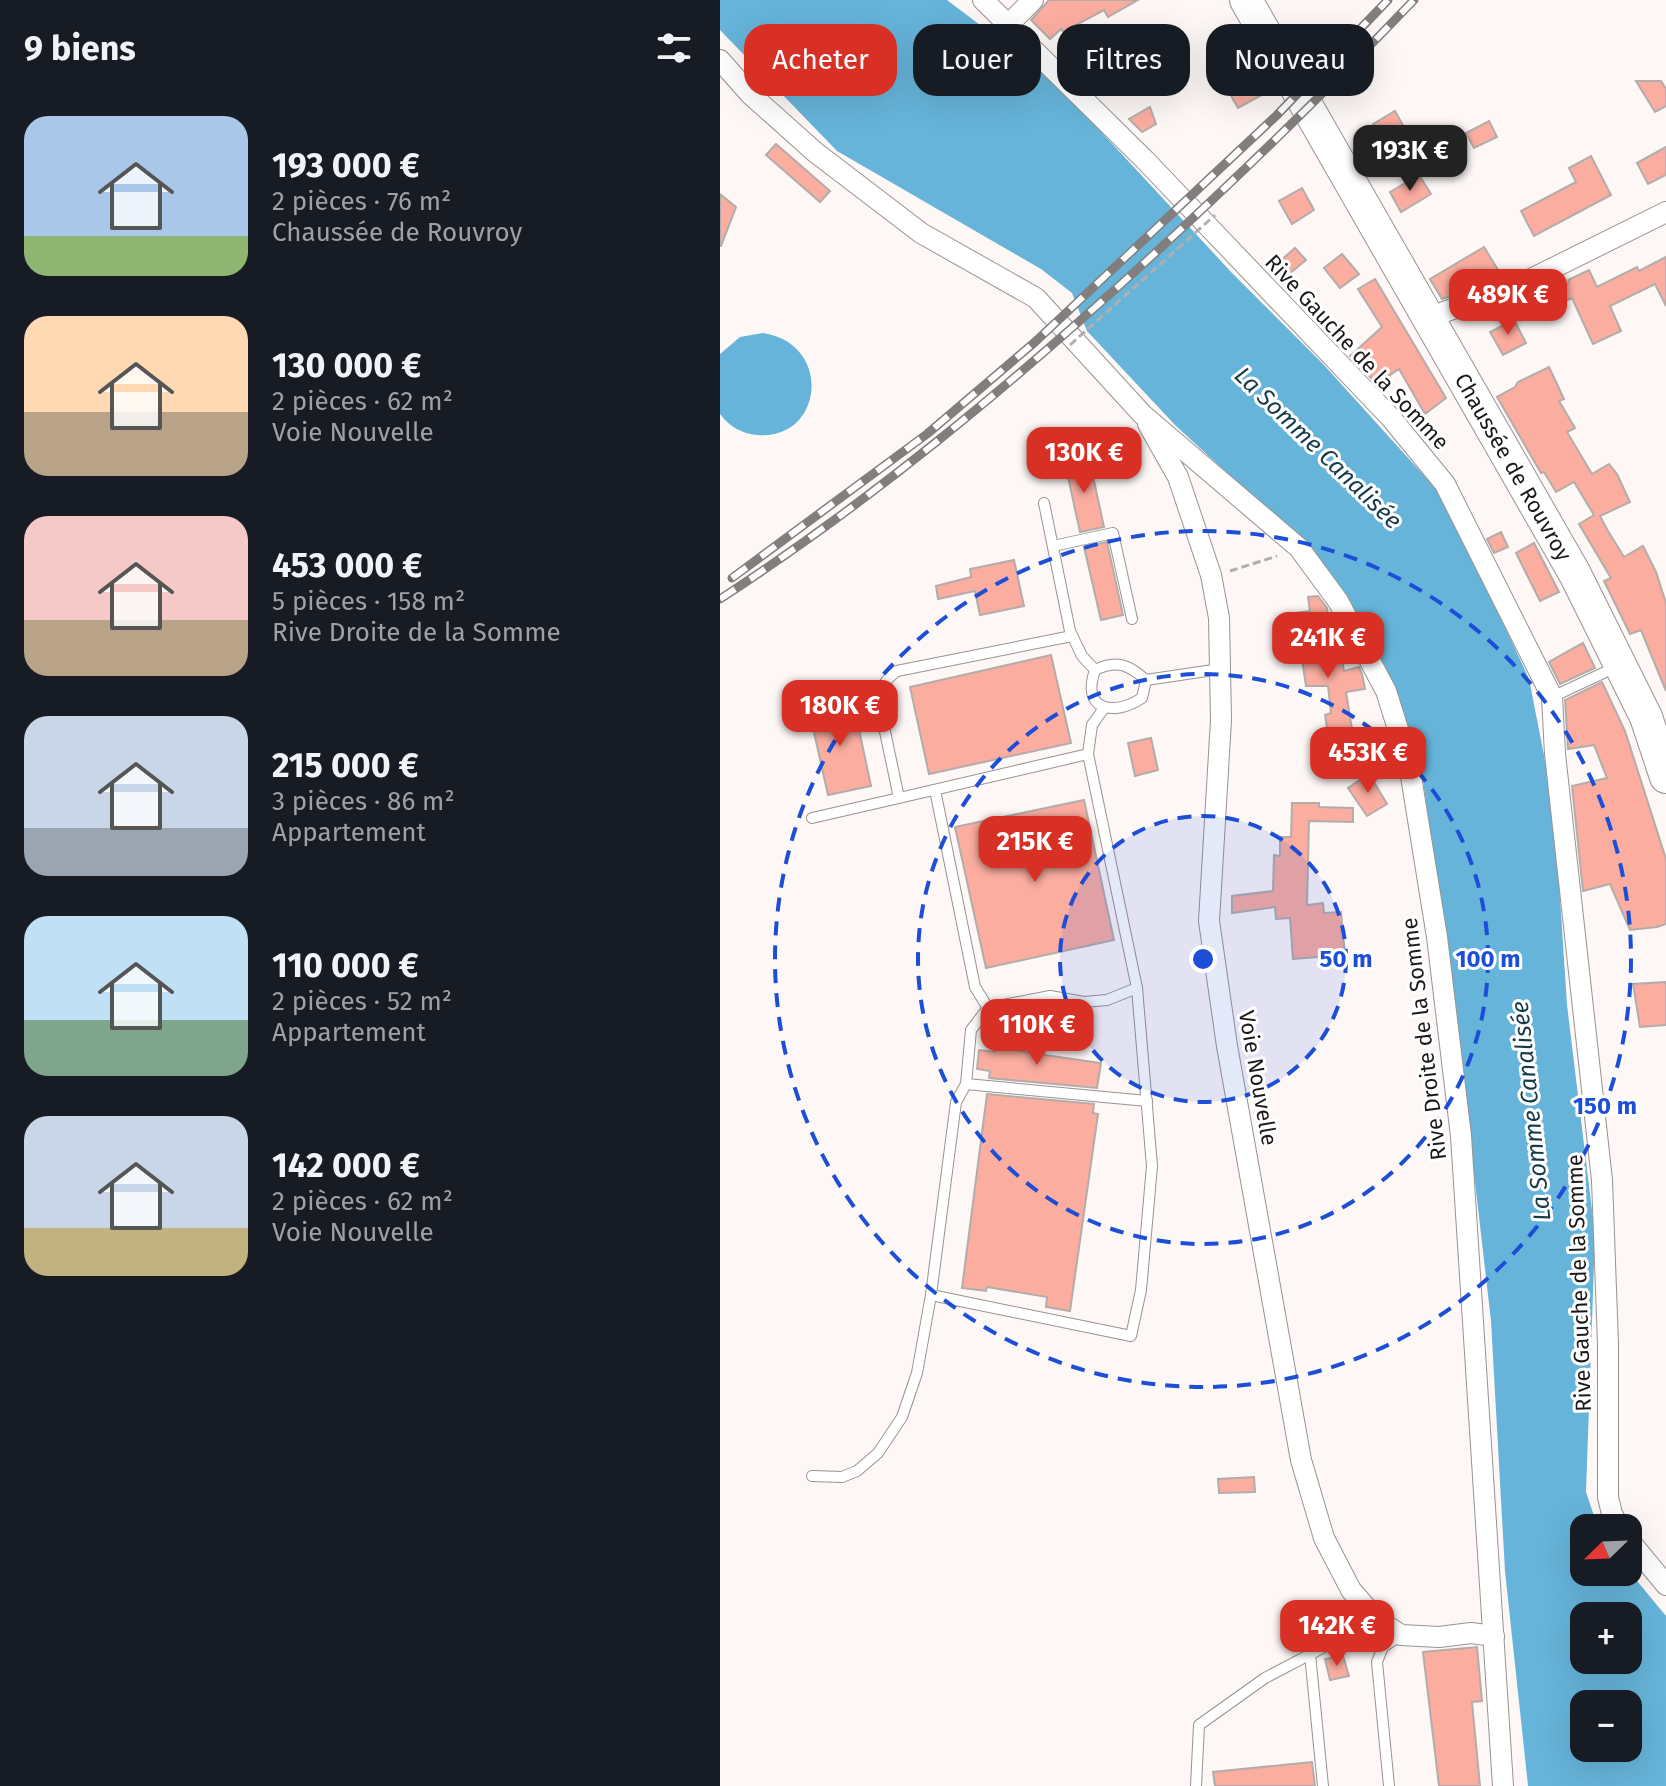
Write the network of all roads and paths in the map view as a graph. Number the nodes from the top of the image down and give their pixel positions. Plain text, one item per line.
1 (983, 0) edge
2 (1033, 0) edge
3 (1246, 0) edge
4 (1007, 24) edge
5 (1009, 24) edge
6 (1041, 58) edge
7 (720, 60) edge
8 (1666, 212) edge
9 (1215, 215) dead end
10 (1431, 323) junction
11 (1070, 345) dead end
12 (1142, 414) junction
13 (1044, 503) dead end
14 (1053, 546) junction
15 (1299, 548) junction
16 (1211, 575) junction
17 (1132, 619) dead end
18 (1072, 636) junction
19 (1620, 665) junction
20 (1220, 669) junction
21 (1095, 670) junction
22 (1146, 680) junction
23 (1552, 697) junction
24 (1104, 708) junction
25 (1088, 754) junction
26 (1666, 777) edge
27 (935, 790) junction
28 (899, 798) junction
29 (812, 818) dead end
30 (1137, 988) junction
31 (988, 1008) junction
32 (966, 1084) junction
33 (1147, 1101) junction
34 (931, 1295) junction
35 (812, 1476) dead end
36 (1612, 1514) edge
37 (1642, 1556) edge
38 (1666, 1585) edge
39 (1376, 1619) junction
40 (1401, 1635) junction
41 (1494, 1636) junction
42 (1310, 1654) junction
43 (1196, 1786) edge
44 (1323, 1786) edge
45 (1389, 1786) edge
46 (1503, 1786) edge

1 - 4 street, Rive Gauche de la Somme
2 - 5 street
3 - 10 main road, Chaussée de Rouvroy
6 - 23 street, Rive Gauche de la Somme
7 - 12 street, Rive Droite de la Somme
8 - 10 street
9 - 11 path, bridge
10 - 19 main road, Chaussée de Rouvroy
12 - 15 street, Rive Droite de la Somme
12 - 16 street, Voie Nouvelle
13 - 14 lane
14 - 17 lane
14 - 18 lane
15 - 16 path
15 - 41 street, Rive Droite de la Somme
16 - 20 street, Voie Nouvelle
18 - 21 lane
18 - 28 lane
19 - 23 lane
19 - 26 main road, Chaussée de Rouvroy
20 - 22 lane
20 - 39 street, Voie Nouvelle
21 - 22 lane
21 - 24 lane
22 - 24 lane
23 - 36 street, Rive Gauche de la Somme
24 - 25 lane
25 - 27 lane
25 - 30 lane
27 - 28 lane
27 - 31 lane
28 - 29 lane
30 - 31 lane
30 - 33 lane
31 - 32 lane
32 - 33 lane
32 - 34 lane
33 - 34 lane
34 - 35 lane
37 - 38 street
39 - 40 street, Voie Nouvelle
39 - 42 lane
40 - 41 street
40 - 45 lane
41 - 46 street, Rive Droite de la Somme
42 - 43 lane
42 - 44 lane

